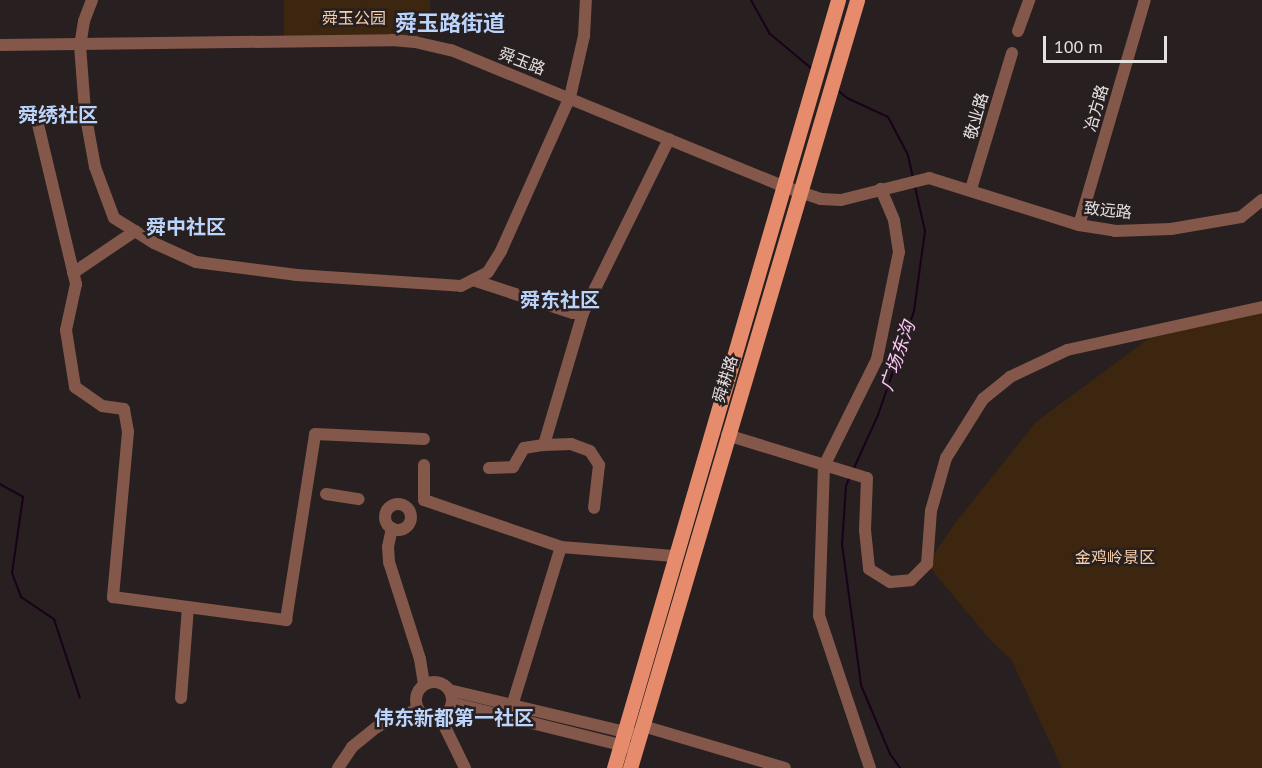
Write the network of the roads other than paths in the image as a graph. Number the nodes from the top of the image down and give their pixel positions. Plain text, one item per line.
1 (92, 0) edge
2 (586, 0) edge
3 (838, 0) edge
4 (857, 0) edge
5 (1029, 0) edge
6 (1145, 0) edge
7 (1018, 31) dead end
8 (0, 45) edge
9 (80, 45) junction
10 (1011, 53) dead end
11 (570, 97) junction
12 (86, 112) junction
13 (669, 139) junction
14 (782, 186) junction
15 (881, 189) junction
16 (971, 189) junction
17 (800, 192) junction
18 (1262, 200) edge
19 (1079, 225) junction
20 (135, 231) junction
21 (73, 273) junction
22 (473, 280) junction
23 (1262, 307) edge
24 (583, 313) junction
25 (727, 435) junction
26 (424, 439) dead end
27 (544, 445) junction
28 (424, 465) dead end
29 (824, 466) junction
30 (489, 468) dead end
31 (326, 494) dead end
32 (360, 499) dead end
33 (424, 500) junction
34 (406, 507) junction
35 (594, 508) dead end
36 (392, 528) junction
37 (561, 547) junction
38 (674, 556) junction
39 (188, 607) junction
40 (424, 685) junction
41 (449, 690) junction
42 (181, 698) dead end
43 (452, 704) junction
44 (512, 706) junction
45 (418, 710) junction
46 (440, 717) junction
47 (640, 737) junction
48 (622, 739) junction
49 (338, 768) edge
50 (465, 768) edge
51 (614, 768) edge
52 (630, 768) edge
53 (785, 768) edge
54 (870, 768) edge

1 - 9 street
2 - 11 street
3 - 14 main road, 舜耕路
4 - 17 main road, 舜耕路
5 - 7 street
6 - 19 street, 冶方路
8 - 9 street, 舜玉路
9 - 11 street, 舜玉路
9 - 12 street
10 - 16 street, 敬业路
11 - 13 street, 舜玉路
11 - 22 street
12 - 20 street
12 - 21 street
13 - 14 street, 舜玉路
13 - 24 street
14 - 17 street, 舜玉路
14 - 38 main road, 舜耕路
15 - 16 street, 致远路
15 - 17 street, 舜玉路
15 - 29 street
16 - 19 street, 致远路
17 - 25 main road, 舜耕路
18 - 19 street, 致远路
20 - 21 street
20 - 22 street
21 - 39 street
22 - 24 street
23 - 29 street
24 - 27 street
25 - 29 street
25 - 47 main road, 舜耕路
26 - 39 street
27 - 30 street
27 - 35 street
28 - 33 street
29 - 54 street
31 - 32 street
33 - 34 street
33 - 37 street
34 - 36 street
34 - 36 street
36 - 40 street
37 - 38 street
37 - 44 street
38 - 48 main road, 舜耕路
39 - 42 street
40 - 41 street
40 - 45 street
41 - 43 street
41 - 44 street
43 - 46 street
43 - 48 street
44 - 48 street
45 - 46 street
45 - 49 street
46 - 50 street
47 - 48 street
47 - 52 main road, 舜耕路
47 - 53 street
48 - 51 main road, 舜耕路

